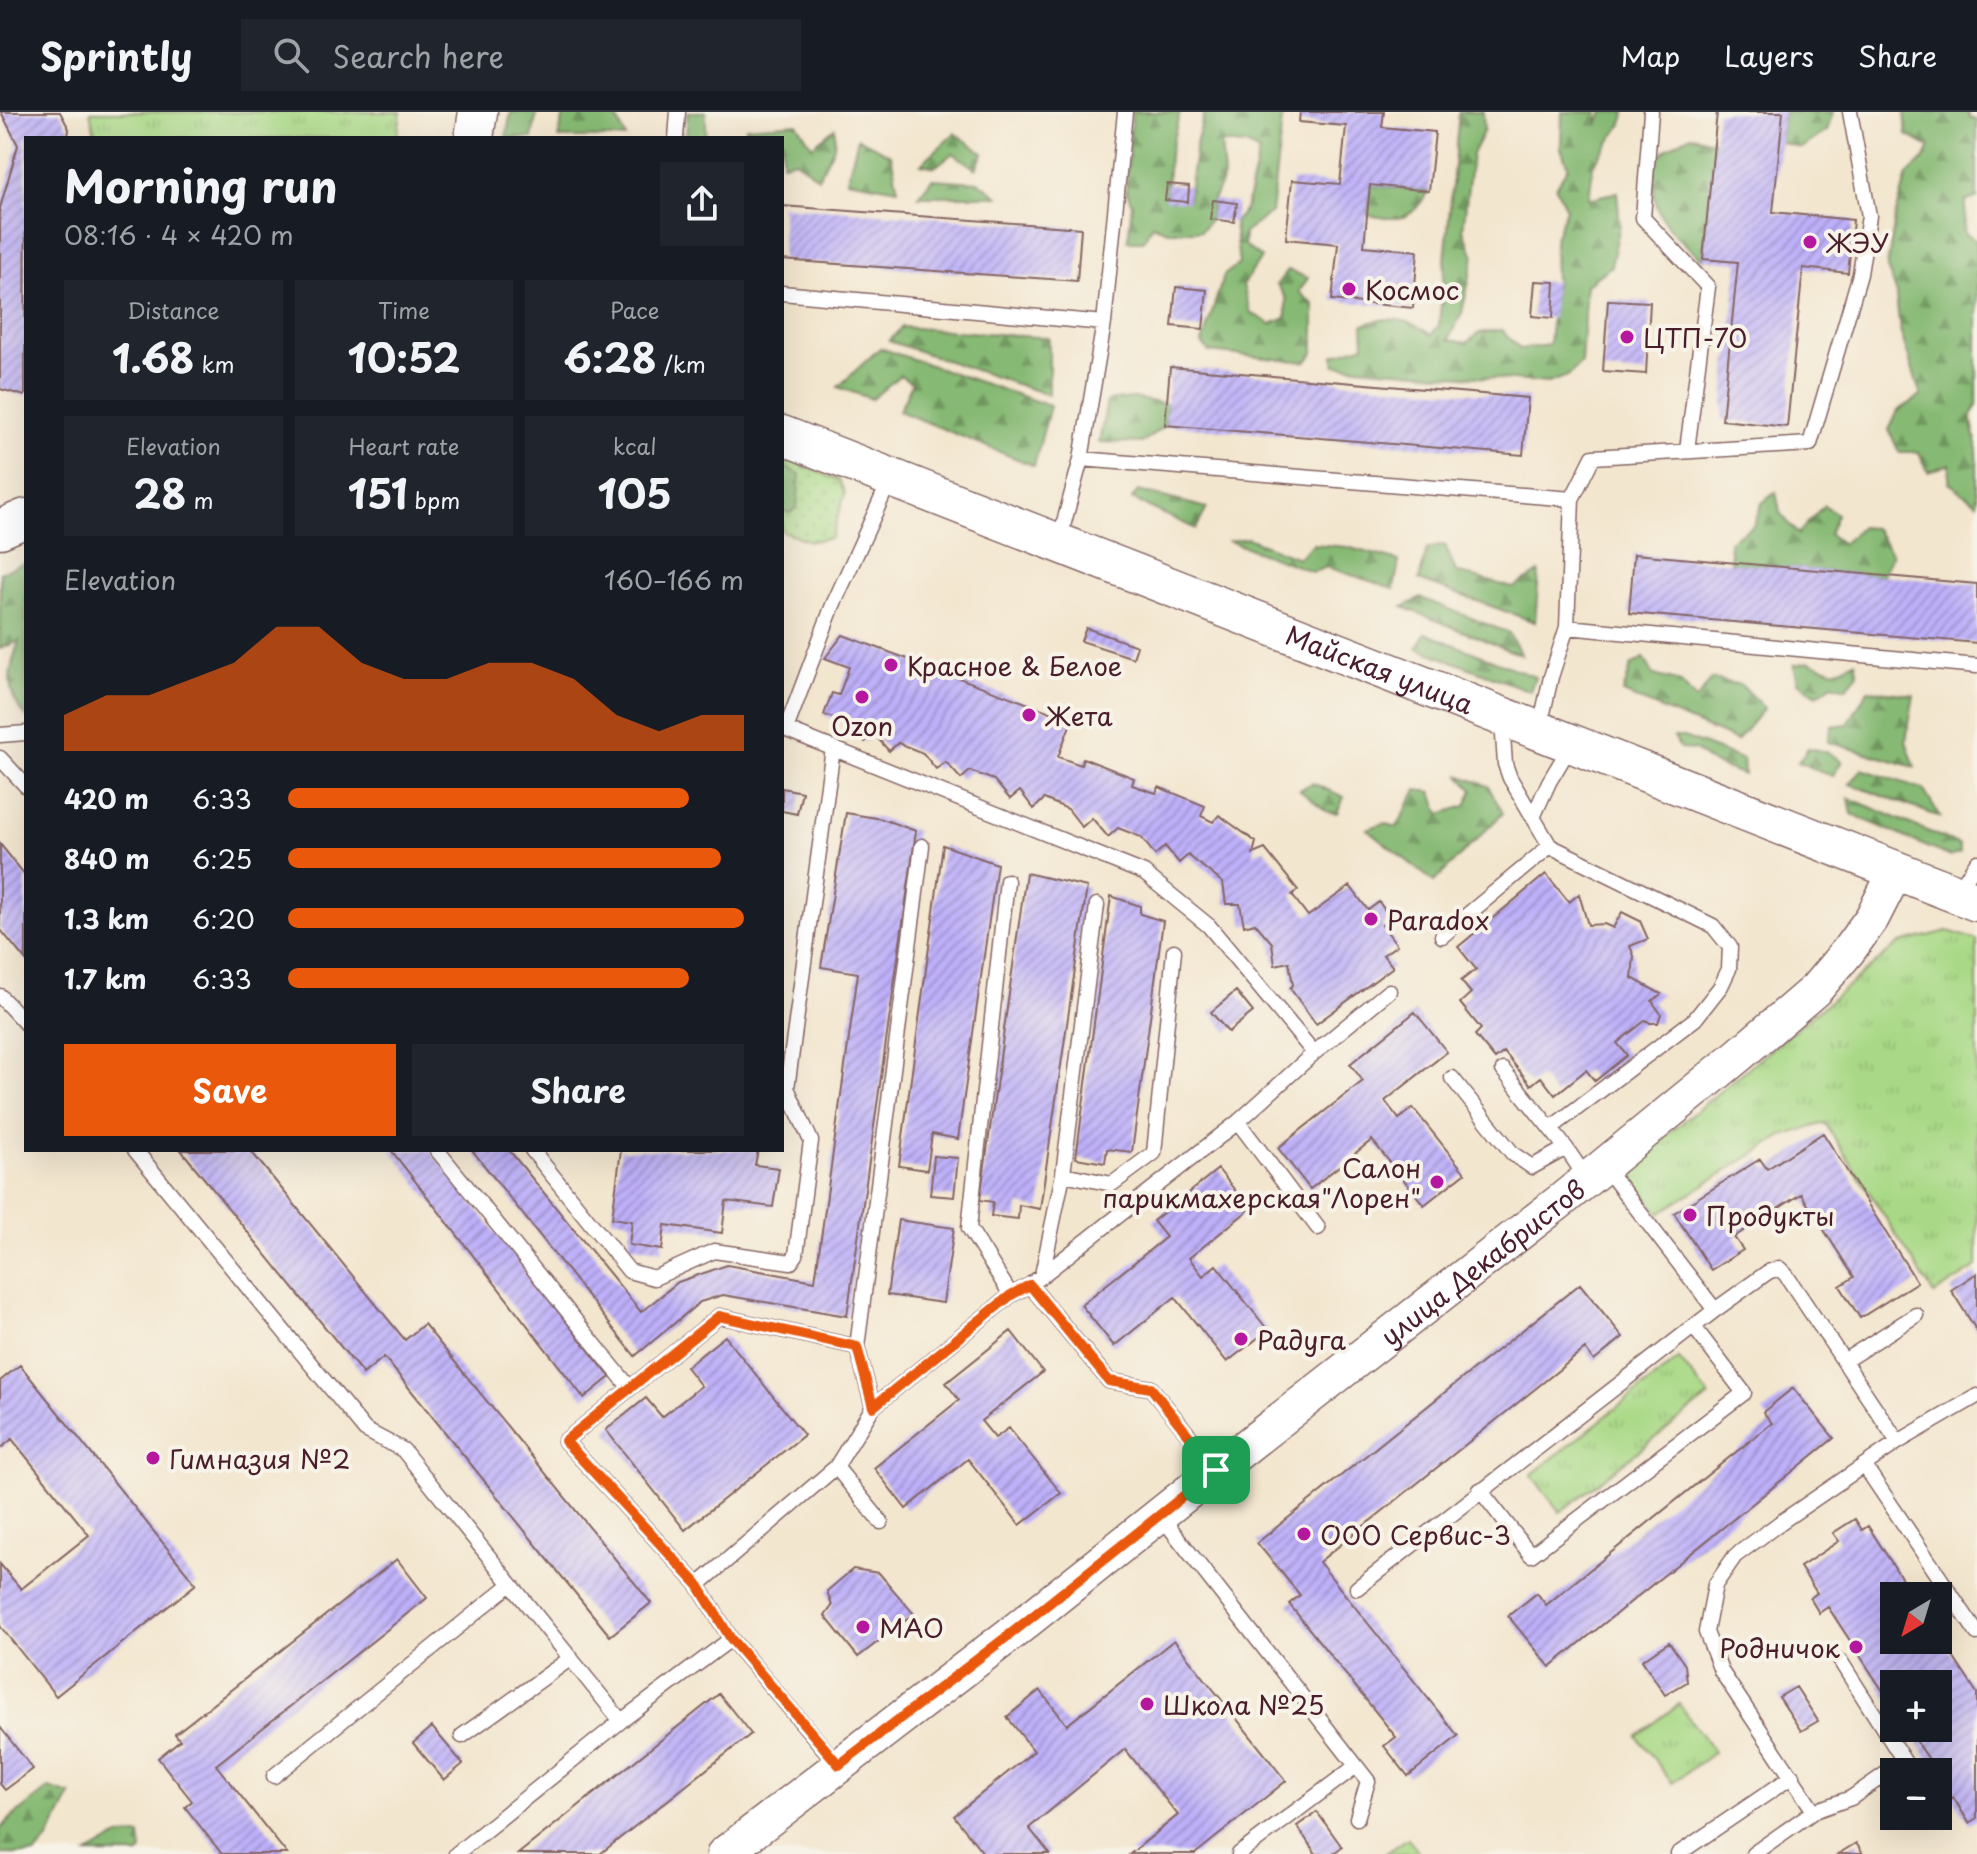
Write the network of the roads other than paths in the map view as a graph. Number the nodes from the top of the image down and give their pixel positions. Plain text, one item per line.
1 (478, 112) edge
2 (678, 112) edge
3 (1125, 112) edge
4 (1651, 112) edge
5 (1850, 112) edge
6 (474, 136) edge
7 (676, 136) edge
8 (784, 293) edge
9 (1104, 323) junction
10 (784, 436) edge
11 (1687, 450) junction
12 (1081, 459) junction
13 (892, 476) junction
14 (1572, 499) junction
15 (24, 519) edge
16 (0, 529) edge
17 (1059, 542) junction
18 (1567, 627) junction
19 (1977, 666) edge
20 (1501, 716) junction
21 (784, 728) edge
22 (24, 733) edge
23 (0, 735) edge
24 (1555, 737) junction
25 (833, 748) junction
26 (0, 758) edge
27 (24, 784) edge
28 (1534, 815) junction
29 (922, 846) dead end
30 (1550, 846) junction
31 (1897, 869) junction
32 (1007, 881) dead end
33 (1970, 885) edge
34 (1097, 905) dead end
35 (1442, 936) dead end
36 (1174, 951) dead end
37 (1389, 991) dead end
38 (0, 996) edge
39 (24, 1022) edge
40 (1314, 1053) junction
41 (1503, 1070) dead end
42 (1452, 1078) dead end
43 (784, 1088) edge
44 (1238, 1122) junction
45 (1551, 1128) junction
46 (1566, 1148) junction
47 (137, 1152) edge
48 (439, 1152) edge
49 (534, 1152) edge
50 (1595, 1173) junction
51 (1063, 1174) junction
52 (1318, 1228) dead end
53 (1036, 1280) junction
54 (1011, 1295) junction
55 (1715, 1310) junction
56 (1916, 1315) dead end
57 (1694, 1327) junction
58 (857, 1347) junction
59 (1844, 1361) junction
60 (630, 1388) junction
61 (1977, 1396) edge
62 (873, 1407) junction
63 (1898, 1442) junction
64 (1864, 1465) junction
65 (836, 1467) junction
66 (1216, 1470) junction
67 (1480, 1490) junction
68 (1160, 1515) junction
69 (881, 1522) dead end
70 (511, 1584) junction
71 (698, 1585) junction
72 (1357, 1588) dead end
73 (1977, 1633) edge
74 (731, 1639) junction
75 (571, 1658) junction
76 (1841, 1662) dead end
77 (621, 1721) junction
78 (462, 1736) dead end
79 (839, 1765) junction
80 (1356, 1766) junction
81 (274, 1776) dead end
82 (1793, 1776) junction
83 (1814, 1811) junction
84 (1357, 1818) dead end
85 (741, 1846) edge
86 (456, 1854) edge
87 (1239, 1854) edge
88 (1678, 1854) edge
89 (1753, 1854) edge

1 - 6 main road
2 - 7 lane
3 - 9 lane
4 - 11 lane
5 - 11 lane
8 - 9 lane
9 - 12 lane
10 - 13 main road, Майская улица
11 - 14 lane
12 - 14 lane
12 - 17 lane
13 - 17 main road, Майская улица
13 - 21 lane
14 - 18 lane
15 - 16 main road
17 - 20 main road, Майская улица
18 - 19 lane
18 - 24 lane
20 - 24 main road, Майская улица
20 - 28 lane
21 - 25 lane
22 - 23 lane
24 - 28 lane
24 - 31 main road, Майская улица
25 - 40 lane
25 - 43 lane
26 - 27 lane
28 - 30 lane
29 - 58 lane
30 - 35 lane
30 - 45 lane
31 - 33 main road, Майская улица
31 - 50 street, улица Декабристов
32 - 54 lane
34 - 51 lane
36 - 51 lane
37 - 40 lane
38 - 39 lane
40 - 44 lane
41 - 45 lane
42 - 46 lane
43 - 49 lane
44 - 52 lane
44 - 53 lane
45 - 46 lane
46 - 50 lane
47 - 70 lane
48 - 60 lane
50 - 55 lane
50 - 66 street, улица Декабристов
51 - 53 lane
53 - 54 lane
53 - 66 lane
54 - 62 lane
55 - 57 lane
55 - 59 lane
56 - 59 lane
57 - 67 lane
57 - 67 lane
58 - 60 lane
58 - 62 lane
59 - 63 lane
60 - 71 lane
61 - 63 lane
62 - 65 lane
63 - 64 lane
64 - 73 lane
64 - 82 lane
65 - 69 lane
65 - 71 lane
66 - 68 street, улица Декабристов
67 - 72 lane
68 - 79 street, улица Декабристов
68 - 80 lane
70 - 75 lane
70 - 81 lane
71 - 74 lane
74 - 77 lane
74 - 79 lane
75 - 77 lane
75 - 78 lane
76 - 83 lane
77 - 86 lane
79 - 85 street, улица Декабристов
80 - 84 lane
80 - 87 lane
82 - 83 lane
82 - 88 lane
83 - 89 lane

